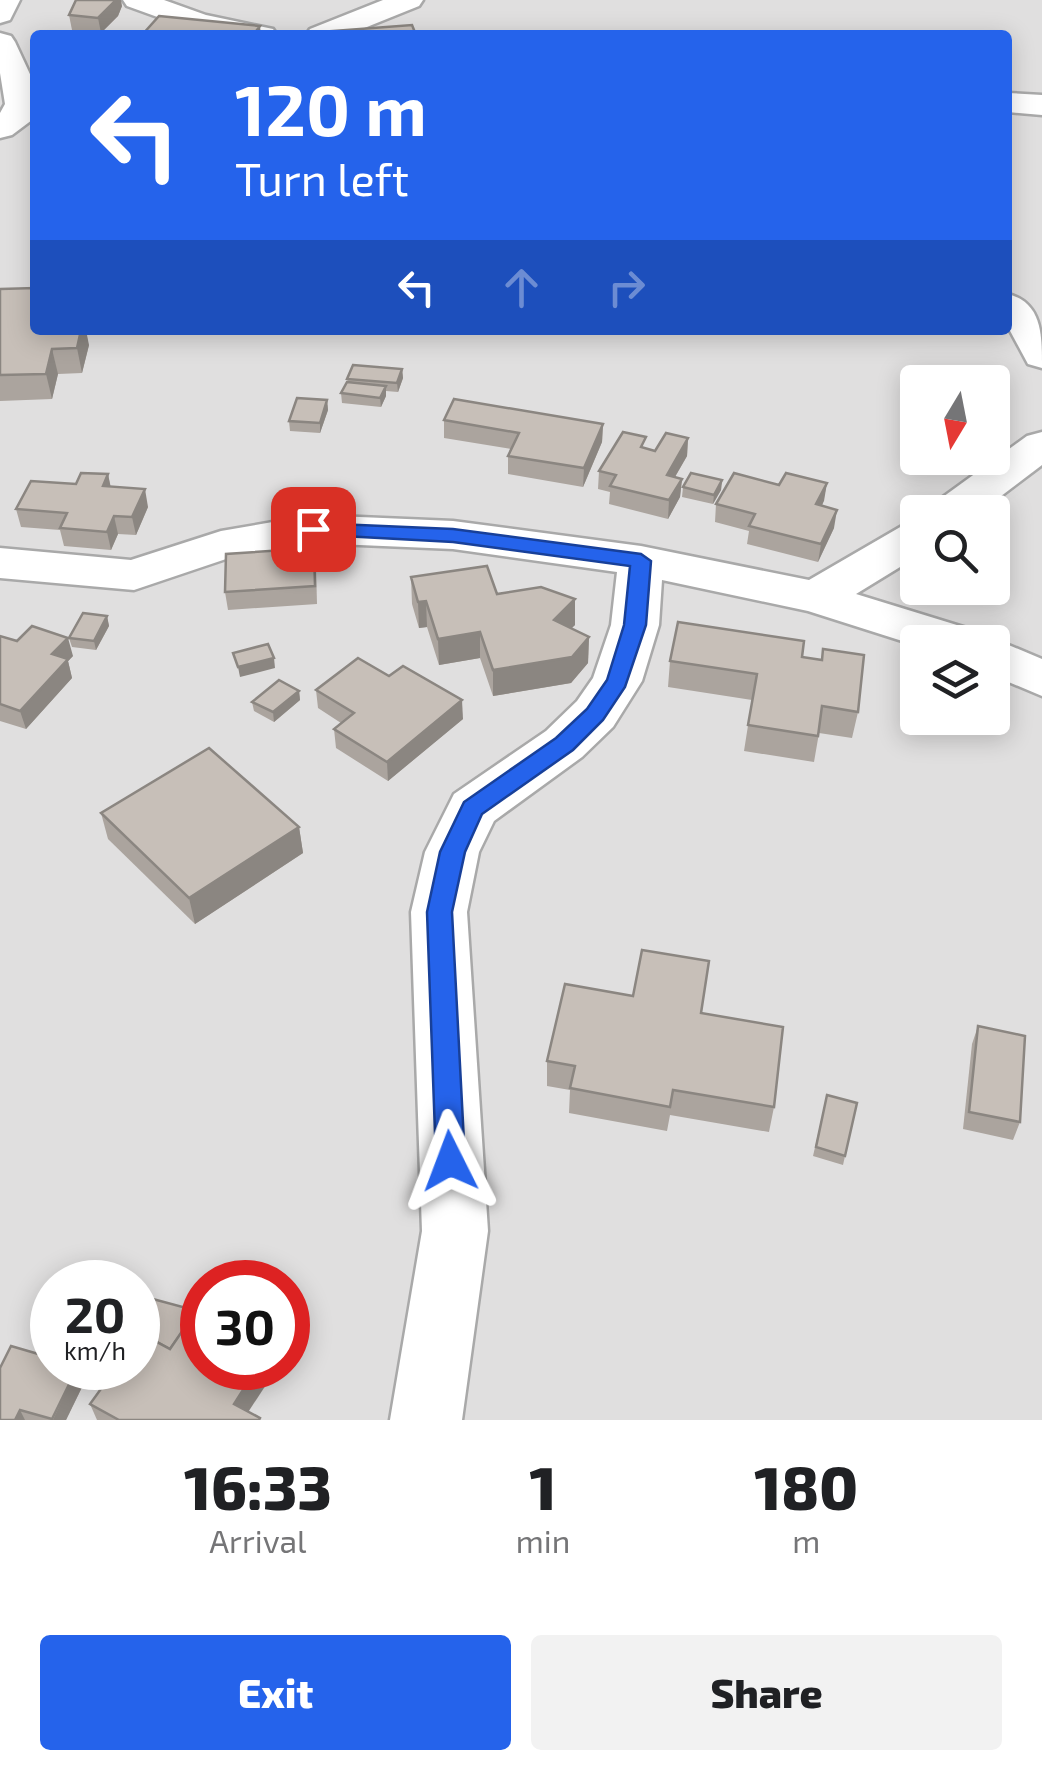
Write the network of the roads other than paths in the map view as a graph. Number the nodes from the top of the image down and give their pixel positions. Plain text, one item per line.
1 (6, 0) edge
2 (137, 0) edge
3 (409, 0) edge
4 (0, 14) edge
5 (236, 30) edge
6 (334, 30) edge
7 (0, 42) edge
8 (1012, 103) edge
9 (1042, 105) edge
10 (0, 128) edge
11 (1042, 280) edge
12 (1013, 308) edge
13 (1042, 356) edge
14 (1042, 445) edge
15 (975, 495) edge
16 (900, 547) edge
17 (641, 561) junction
18 (0, 563) edge
19 (816, 597) junction
20 (903, 625) edge
21 (1010, 664) edge
22 (1042, 679) edge
23 (426, 1420) edge

1 - 4 street
2 - 5 street
3 - 6 street
7 - 10 street
8 - 9 street
11 - 12 street
12 - 13 street
14 - 15 street
16 - 19 street
17 - 18 street
17 - 19 street
17 - 23 street
19 - 20 street
21 - 22 street

